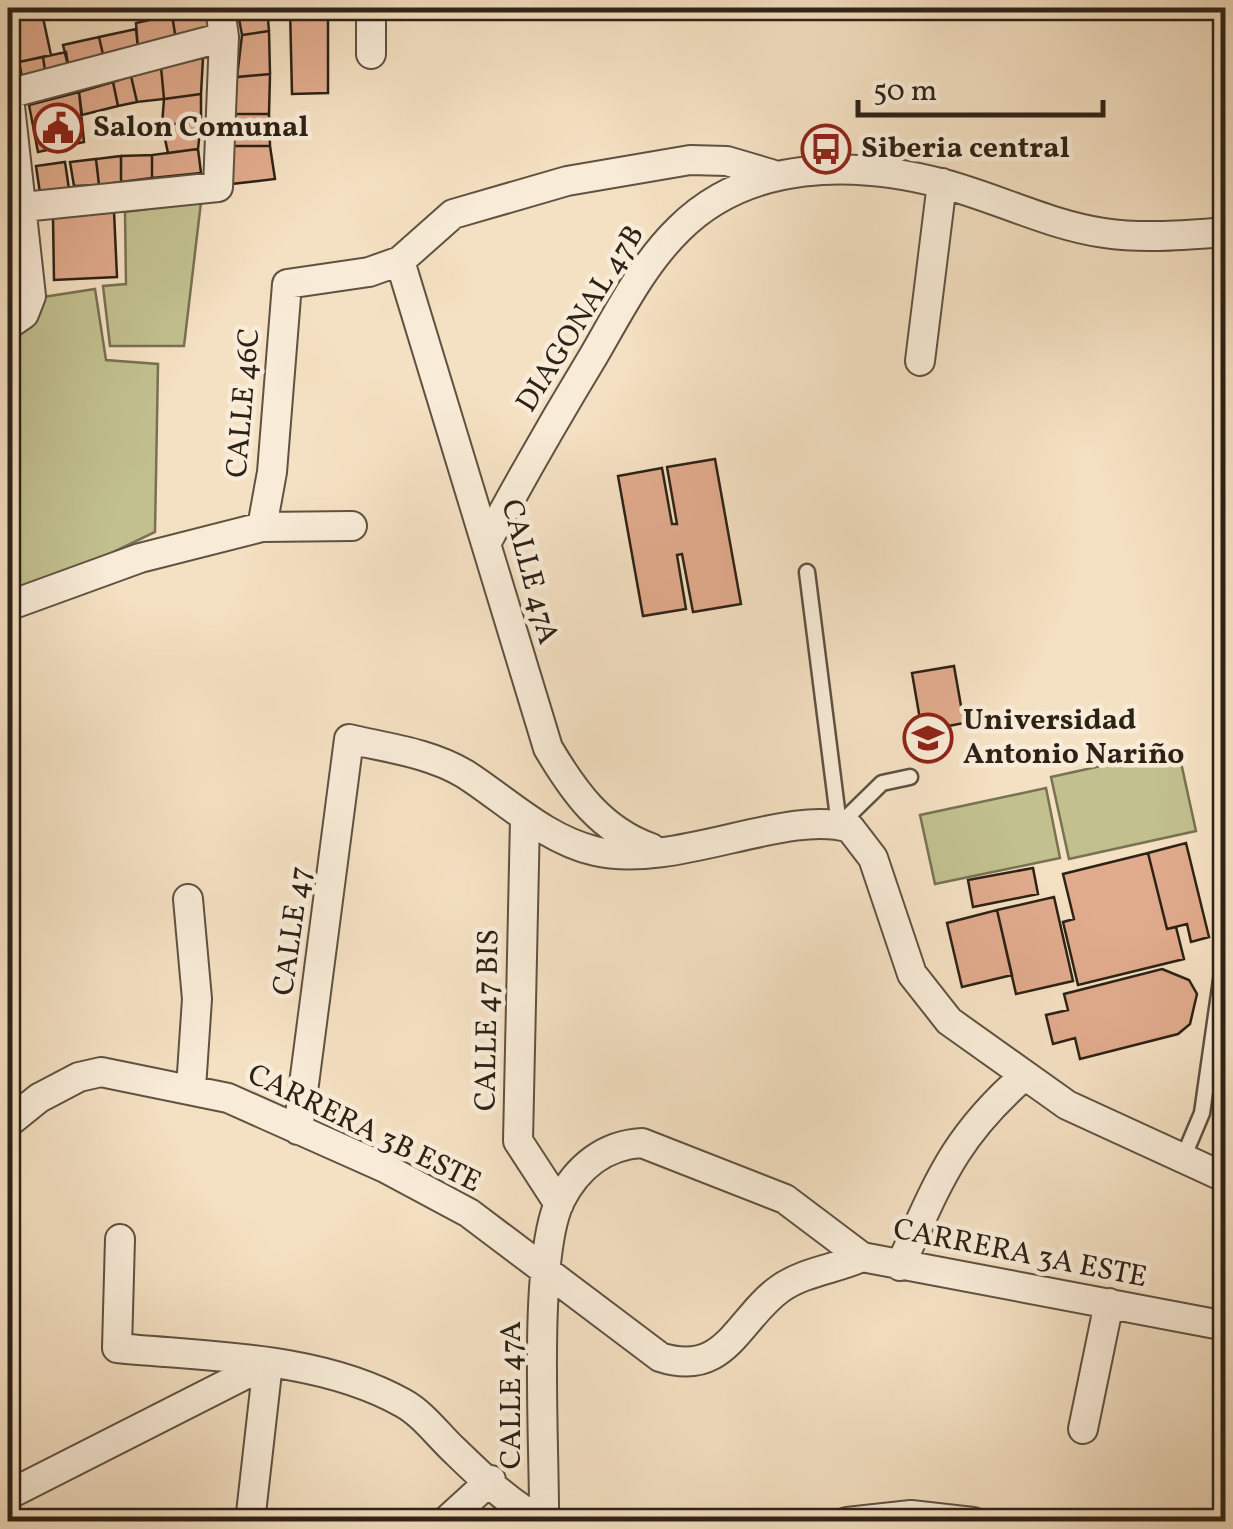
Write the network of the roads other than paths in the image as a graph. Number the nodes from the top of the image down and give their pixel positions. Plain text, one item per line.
1 (220, 8) edge
2 (371, 8) edge
3 (224, 37) junction
4 (371, 54) dead end
5 (8, 92) edge
6 (771, 174) junction
7 (942, 184) junction
8 (24, 207) junction
9 (1226, 232) edge
10 (400, 261) junction
11 (8, 325) edge
12 (920, 361) dead end
13 (352, 526) dead end
14 (262, 527) junction
15 (488, 540) junction
16 (807, 572) dead end
17 (8, 606) edge
18 (910, 777) dead end
19 (525, 819) junction
20 (839, 825) junction
21 (661, 852) junction
22 (188, 899) dead end
23 (1226, 945) edge
24 (1024, 1076) junction
25 (191, 1088) junction
26 (8, 1123) edge
27 (298, 1130) junction
28 (1183, 1158) junction
29 (1226, 1178) edge
30 (558, 1204) junction
31 (120, 1240) dead end
32 (862, 1257) junction
33 (900, 1266) junction
34 (546, 1270) junction
35 (1108, 1303) junction
36 (1226, 1326) edge
37 (268, 1363) junction
38 (1084, 1429) dead end
39 (491, 1480) junction
40 (8, 1495) edge
41 (250, 1522) edge
42 (445, 1522) edge
43 (544, 1522) edge
44 (847, 1522) edge
45 (973, 1522) edge

1 - 3 street
2 - 4 street
3 - 5 street
3 - 8 street
5 - 8 street
6 - 7 street
6 - 10 street
6 - 15 street, DIAGONAL 47B
7 - 9 street
7 - 12 street
8 - 11 street
10 - 14 street, CALLE 46C
10 - 15 street, CALLE 47A
13 - 14 street
14 - 17 street
15 - 21 street, CALLE 47A
16 - 20 lane
18 - 20 lane
19 - 21 street
19 - 27 street, CALLE 47
19 - 30 street, CALLE 47 BIS
20 - 21 street
20 - 24 street
22 - 25 street
23 - 28 lane
24 - 28 street
24 - 33 street
25 - 26 street, CARRERA 3B ESTE
25 - 27 street, CARRERA 3B ESTE
27 - 34 street, CARRERA 3B ESTE
28 - 29 street
30 - 32 street, CARRERA 3A ESTE
30 - 34 street
31 - 37 street
32 - 33 street, CARRERA 3A ESTE
32 - 34 street, CARRERA 3B ESTE
33 - 35 street, CARRERA 3A ESTE
34 - 43 street, CALLE 47A
35 - 36 street, CARRERA 3A ESTE
35 - 38 street
37 - 39 street
37 - 40 street
37 - 41 street
39 - 42 street
39 - 43 street
44 - 45 street

